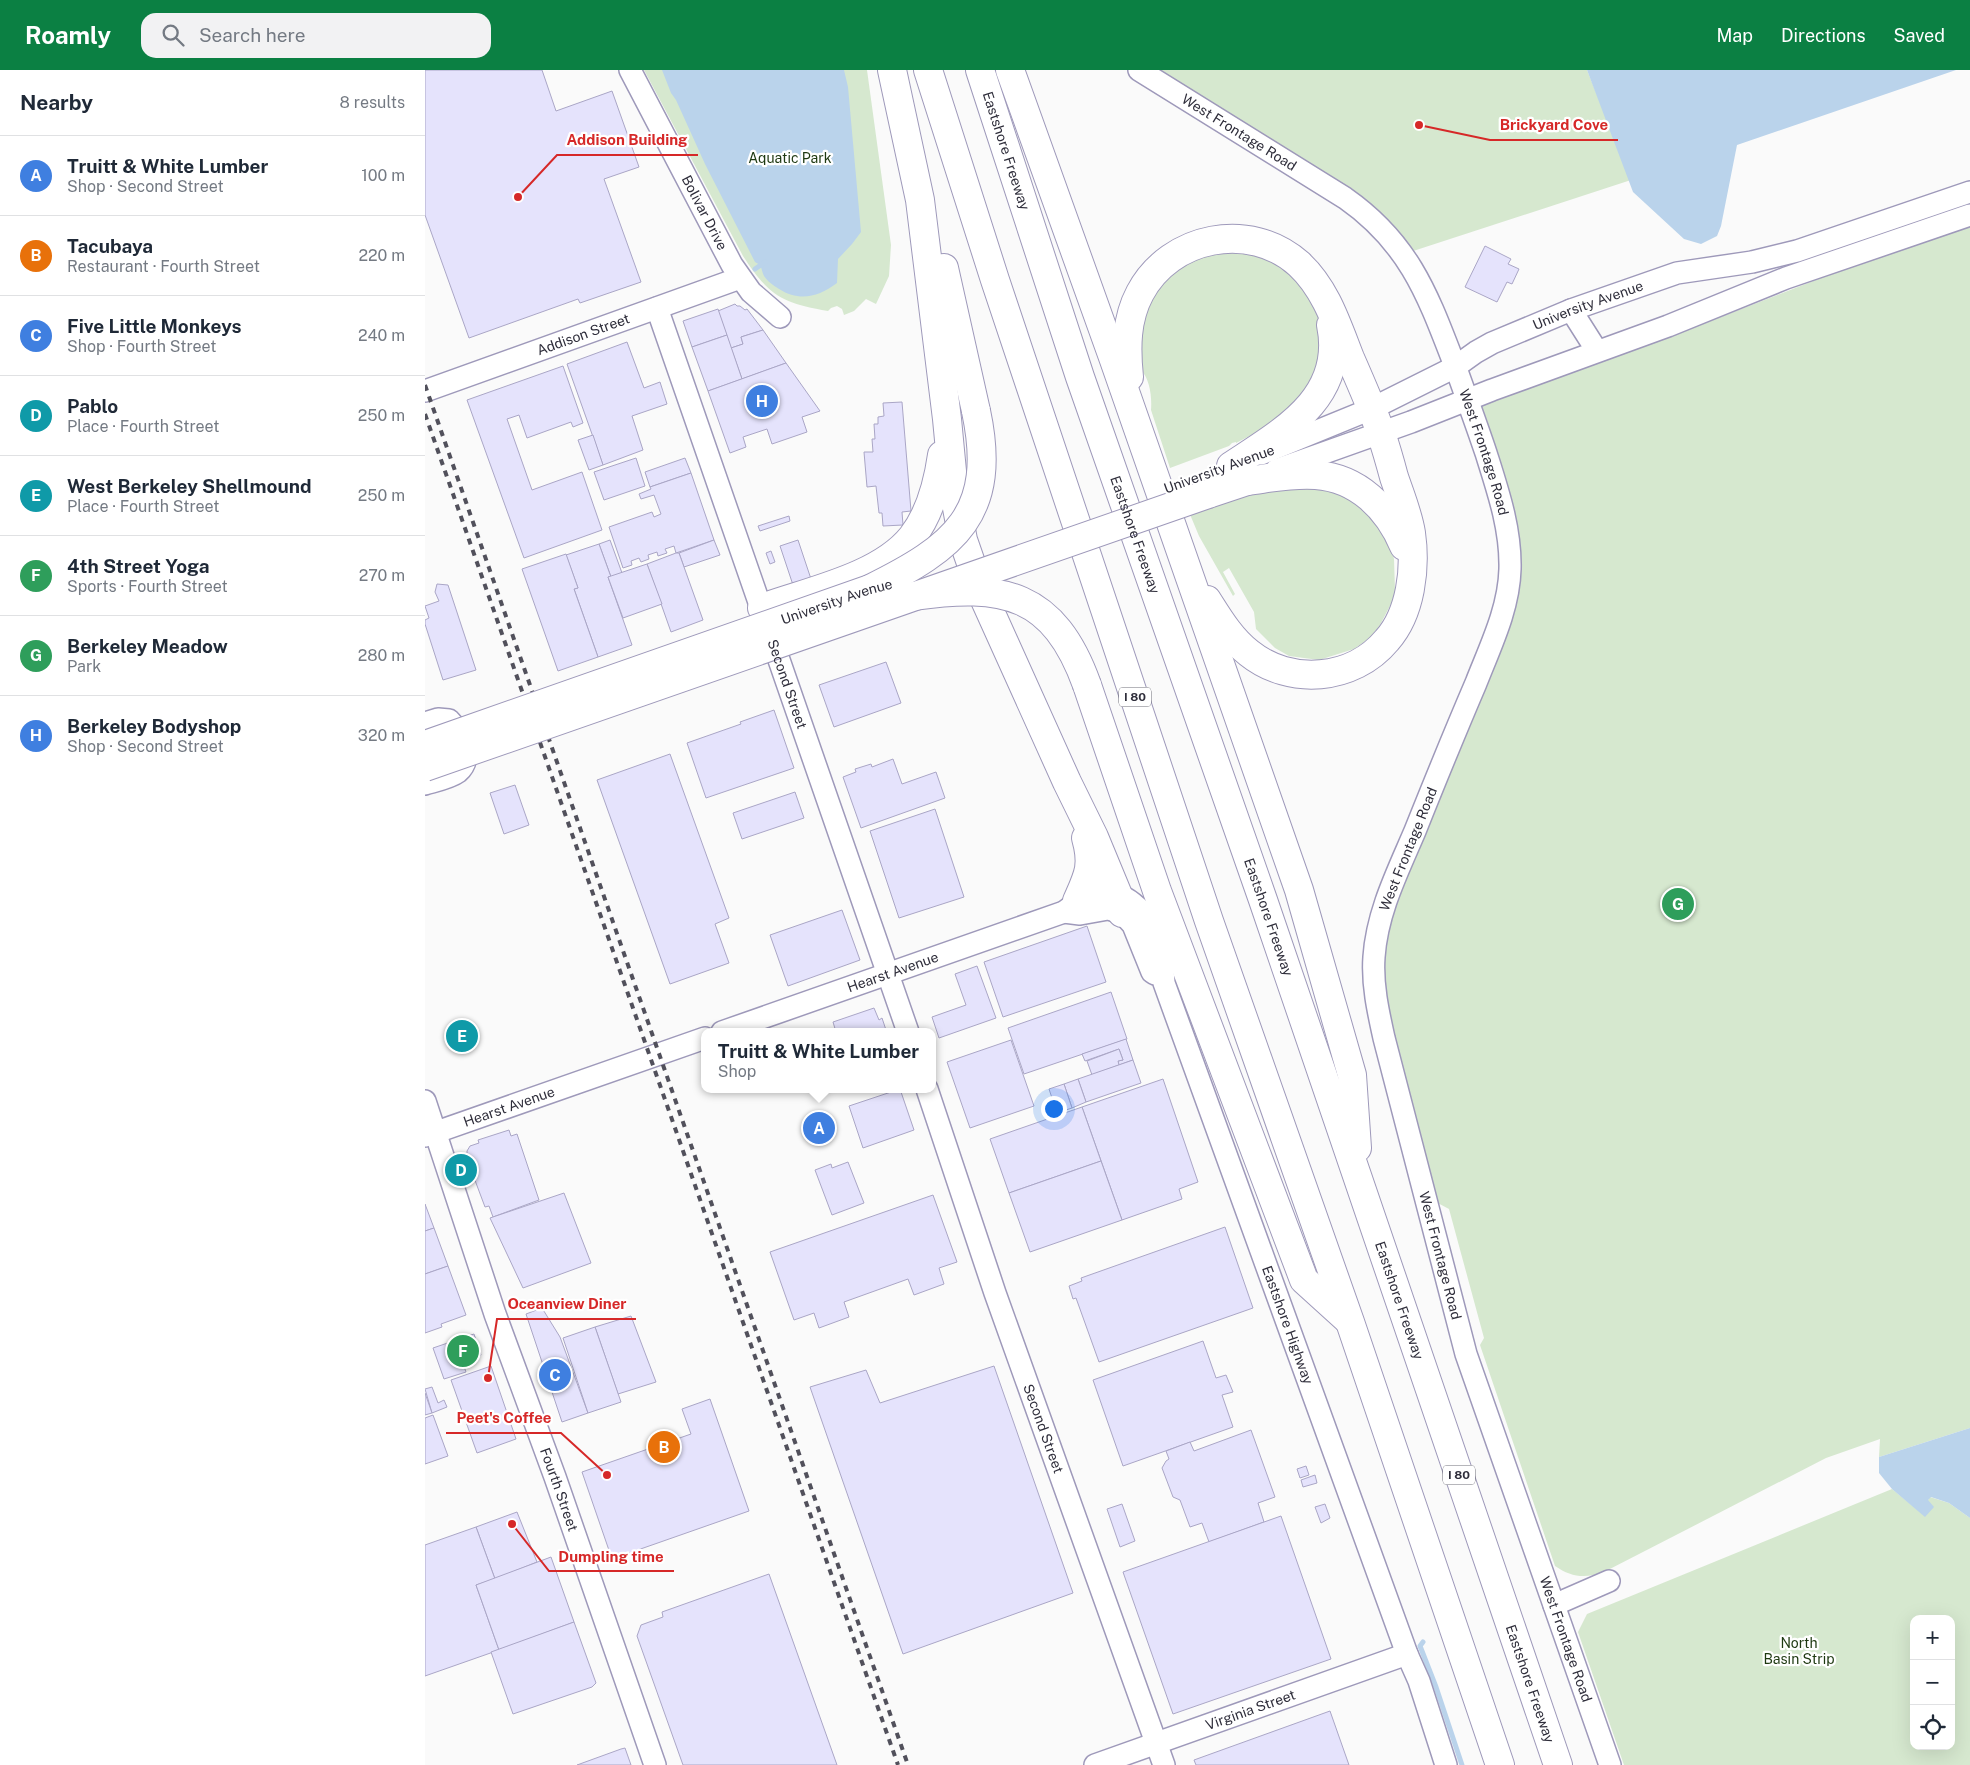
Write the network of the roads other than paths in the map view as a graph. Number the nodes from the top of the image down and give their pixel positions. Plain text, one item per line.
1 (630, 70) edge
2 (892, 70) edge
3 (928, 70) edge
4 (980, 70) edge
5 (1010, 70) edge
6 (1139, 70) edge
7 (904, 122) junction
8 (1970, 192) edge
9 (1970, 215) edge
10 (740, 278) junction
11 (1316, 284) junction
12 (657, 308) junction
13 (1571, 310) junction
14 (780, 317) dead end
15 (1597, 351) junction
16 (1455, 367) junction
17 (425, 390) edge
18 (944, 394) junction
19 (1468, 400) junction
20 (1376, 421) junction
21 (1143, 443) junction
22 (1239, 473) junction
23 (1205, 485) junction
24 (1170, 522) junction
25 (1410, 576) junction
26 (870, 589) junction
27 (914, 596) junction
28 (762, 608) junction
29 (425, 723) edge
30 (425, 745) edge
31 (425, 767) edge
32 (1067, 782) junction
33 (425, 784) edge
34 (1120, 904) junction
35 (1071, 907) junction
36 (889, 974) junction
37 (734, 1028) edge
38 (907, 1028) edge
39 (701, 1039) edge
40 (928, 1093) edge
41 (425, 1102) edge
42 (430, 1134) edge
43 (1359, 1184) junction
44 (1350, 1322) junction
45 (1609, 1581) dead end
46 (1554, 1605) junction
47 (1407, 1654) junction
48 (1156, 1743) junction
49 (655, 1765) edge
50 (1095, 1765) edge
51 (1164, 1765) edge
52 (1446, 1765) edge
53 (1500, 1765) edge
54 (1558, 1765) edge
55 (1610, 1765) edge

1 - 10 street, Bolivar Drive
2 - 7 main road
3 - 44 main road, I 80
4 - 43 main road, Eastshore Freeway / I 80
5 - 21 main road
6 - 16 street, West Frontage Road
7 - 18 main road
7 - 26 main road, bridge
8 - 13 street, University Avenue
9 - 15 street, University Avenue
10 - 12 street, Addison Street
10 - 14 street, Bolivar Drive
11 - 20 main road
11 - 21 main road
11 - 22 main road
12 - 17 street, Addison Street
12 - 28 street, Second Street
13 - 15 street
13 - 16 street, University Avenue
15 - 19 street, University Avenue
16 - 19 street, West Frontage Road
16 - 20 street, University Avenue
18 - 28 main road
18 - 32 main road
19 - 20 street, University Avenue
19 - 46 street, West Frontage Road
20 - 22 street, University Avenue
20 - 25 main road
21 - 24 main road
22 - 23 main road, University Avenue
22 - 25 main road
23 - 26 main road, University Avenue, bridge
23 - 27 main road, University Avenue, bridge
24 - 25 main road
24 - 43 main road
26 - 30 main road, University Avenue, bridge
27 - 31 main road, University Avenue, bridge
27 - 44 main road, bridge
28 - 36 street, Second Street
29 - 33 street
32 - 34 main road
32 - 35 main road
34 - 35 street, Hearst Avenue
34 - 47 street, Eastshore Highway
35 - 36 street, Hearst Avenue
36 - 37 street, Hearst Avenue
36 - 38 street, Second Street
39 - 42 street, Hearst Avenue
40 - 48 street, Second Street
41 - 42 street, Fourth Street
42 - 49 street, Fourth Street
43 - 54 main road, Eastshore Freeway / I 80
44 - 53 main road, I 80
45 - 46 street
46 - 55 street, West Frontage Road
47 - 48 street, Virginia Street
47 - 52 street, Eastshore Highway
48 - 50 street, Virginia Street
48 - 51 street, Second Street

